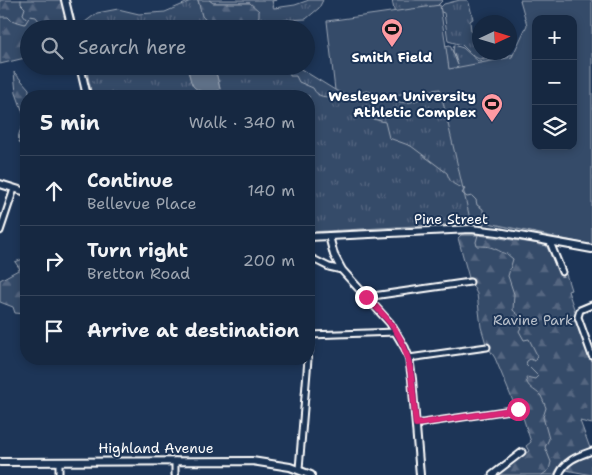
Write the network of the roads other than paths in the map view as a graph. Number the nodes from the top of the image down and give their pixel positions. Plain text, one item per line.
1 (65, 0) edge
2 (70, 20) edge
3 (82, 75) edge
4 (85, 90) edge
5 (0, 184) edge
6 (14, 189) junction
7 (20, 190) edge
8 (0, 231) edge
9 (329, 236) junction
10 (315, 237) edge
11 (550, 242) junction
12 (592, 249) edge
13 (315, 260) edge
14 (342, 270) junction
15 (562, 272) dead end
16 (470, 282) dead end
17 (366, 297) junction
18 (592, 305) edge
19 (397, 332) junction
20 (315, 335) edge
21 (487, 347) dead end
22 (592, 356) edge
23 (409, 358) junction
24 (308, 365) edge
25 (518, 409) dead end
26 (416, 424) junction
27 (592, 451) edge
28 (522, 452) dead end
29 (176, 460) junction
30 (0, 462) edge
31 (59, 462) junction
32 (299, 469) junction
33 (59, 475) edge
34 (175, 475) edge
35 (311, 475) edge
36 (420, 475) edge
37 (492, 475) edge
38 (559, 475) edge

1 - 2 street
3 - 4 street
5 - 6 street
6 - 7 street
6 - 8 street
9 - 10 street, Pine Street
9 - 11 street, Pine Street
9 - 14 street
11 - 12 street, Pine Street
11 - 15 street
13 - 14 street
14 - 17 street
16 - 17 street
17 - 19 street
18 - 22 street
19 - 20 street
19 - 23 street
21 - 23 street
23 - 26 street
24 - 32 street
25 - 26 street
26 - 36 street
27 - 38 street
28 - 37 street
29 - 31 street, Highland Avenue
29 - 32 street, Highland Avenue
29 - 34 street
30 - 31 street, Highland Avenue
31 - 33 street
32 - 35 street, Highland Avenue

